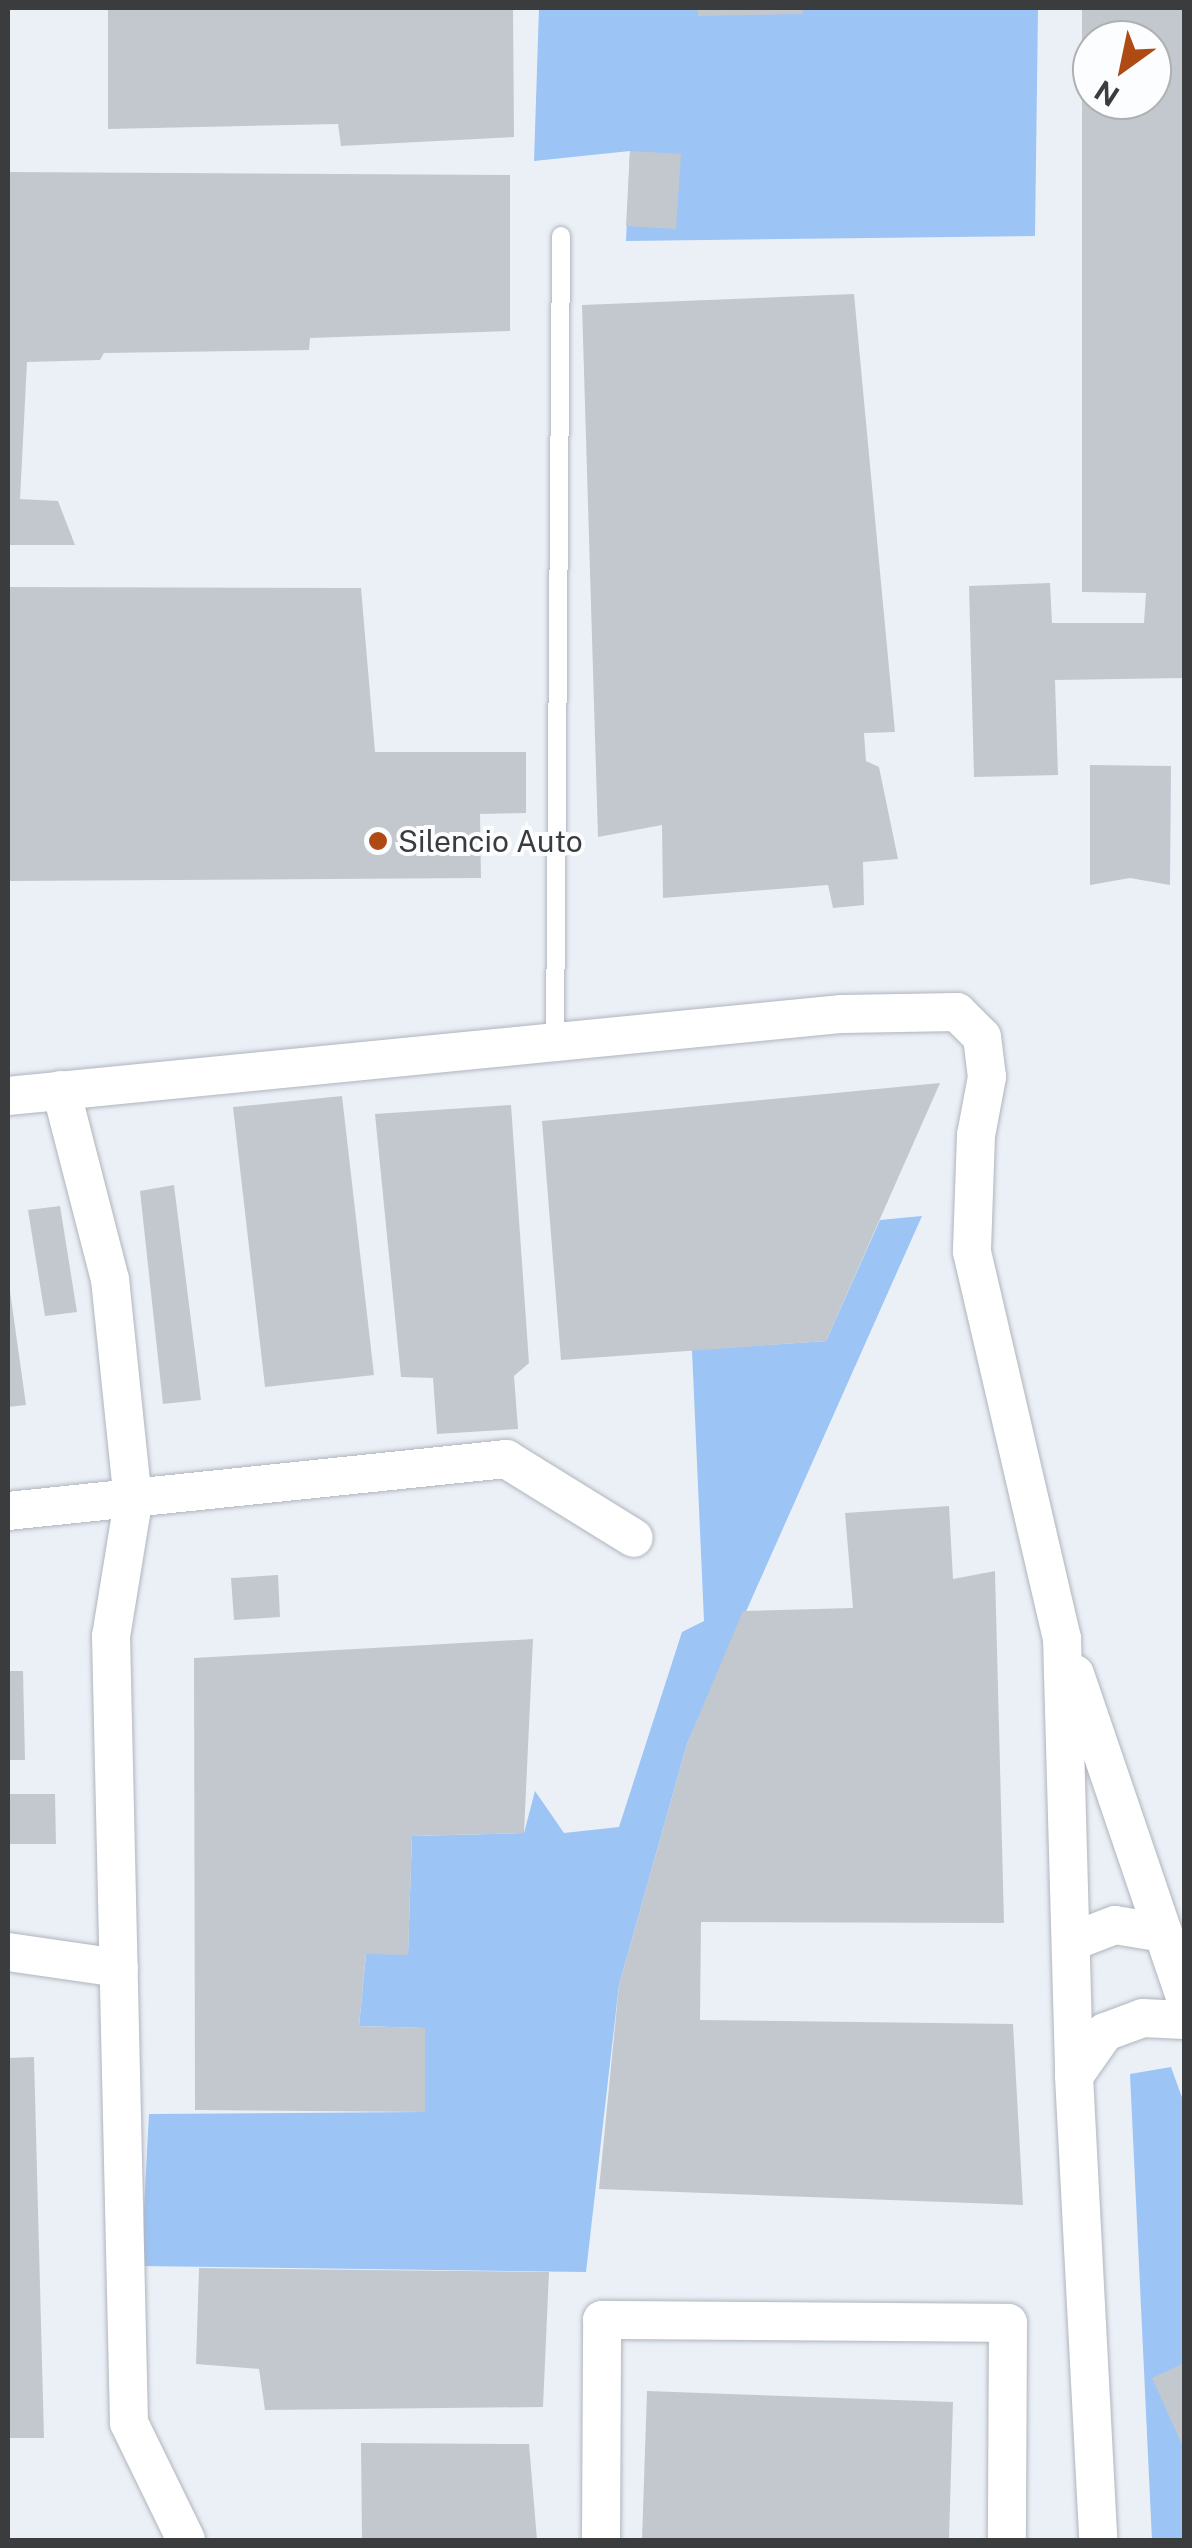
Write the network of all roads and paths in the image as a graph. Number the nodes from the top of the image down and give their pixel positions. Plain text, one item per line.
1 (562, 236) dead end
2 (555, 1038) junction
3 (61, 1090) junction
4 (8, 1096) edge
5 (133, 1502) junction
6 (8, 1511) edge
7 (634, 1538) dead end
8 (1062, 1638) junction
9 (1163, 1932) junction
10 (1070, 1942) junction
11 (8, 1952) edge
12 (119, 1968) junction
13 (1184, 1994) edge
14 (1184, 2020) edge
15 (1074, 2076) junction
16 (186, 2540) edge
17 (601, 2540) edge
18 (1007, 2540) edge
19 (1098, 2540) edge

1 - 2 lane
2 - 3 street
2 - 8 street
3 - 4 street
3 - 5 street
5 - 6 street
5 - 7 street
5 - 12 street
8 - 9 street
8 - 10 street
9 - 10 street
9 - 13 street
10 - 15 street
11 - 12 street
12 - 16 street
14 - 15 street
15 - 19 street
17 - 18 street

